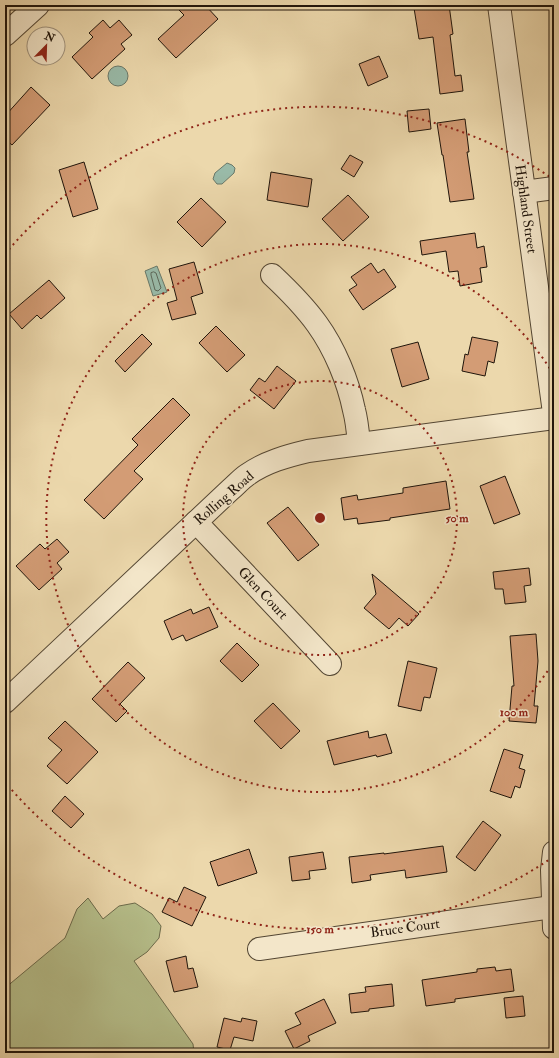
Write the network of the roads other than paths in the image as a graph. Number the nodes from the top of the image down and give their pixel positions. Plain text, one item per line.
1 (38, 5) edge
2 (499, 5) edge
3 (5, 36) edge
4 (554, 188) edge
5 (524, 192) junction
6 (272, 275) dead end
7 (554, 413) edge
8 (554, 418) edge
9 (359, 444) junction
10 (196, 522) junction
11 (330, 664) dead end
12 (5, 702) edge
13 (554, 852) edge
14 (553, 917) edge
15 (258, 949) dead end

1 - 3 street
2 - 5 street, Highland Street
4 - 5 street
5 - 7 street, Highland Street
6 - 9 street
8 - 9 street, Rolling Road
9 - 10 street, Rolling Road
10 - 11 street, Glen Court
10 - 12 street, Rolling Road
13 - 14 street
14 - 15 street, Bruce Court

